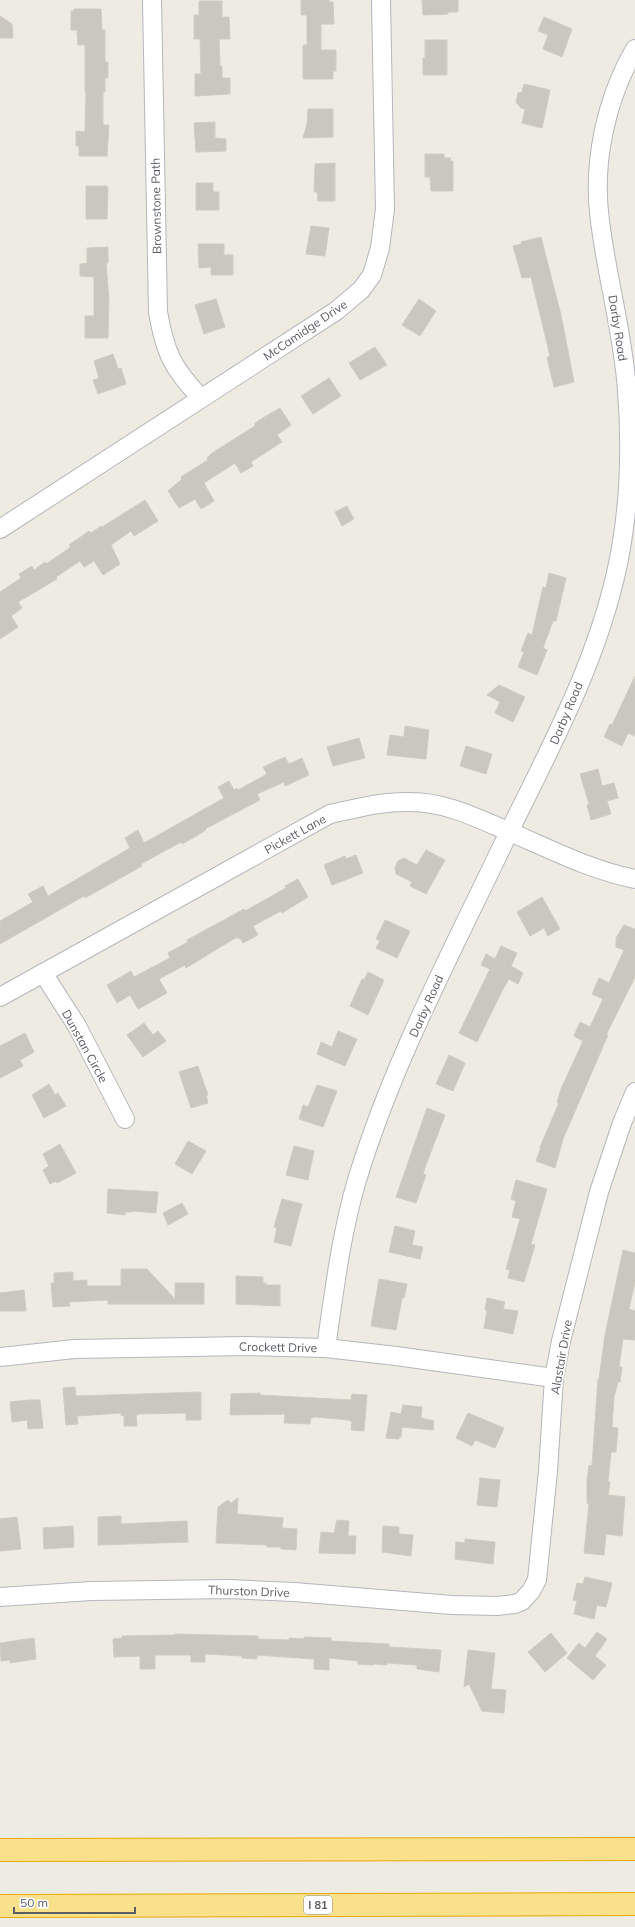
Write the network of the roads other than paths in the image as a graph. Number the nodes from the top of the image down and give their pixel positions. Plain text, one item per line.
1 (152, 0) edge
2 (381, 0) edge
3 (635, 49) edge
4 (201, 398) junction
5 (0, 529) edge
6 (509, 831) junction
7 (635, 879) edge
8 (43, 973) junction
9 (0, 997) edge
10 (635, 1092) edge
11 (125, 1119) dead end
12 (326, 1348) junction
13 (0, 1357) edge
14 (554, 1378) junction
15 (0, 1597) edge
16 (497, 1606) joint
17 (635, 1849) edge
18 (0, 1850) edge
19 (635, 1904) edge
20 (0, 1906) edge

1 - 4 street, Brownstone Path
2 - 4 street, McCamidge Drive
3 - 6 street, Darby Road
4 - 5 street, McCamidge Drive
6 - 7 street, Pickett Lane
6 - 8 street, Pickett Lane
6 - 12 street, Darby Road
8 - 9 street, Pickett Lane
8 - 11 street, Dunstan Circle
10 - 14 street, Alastair Drive
12 - 13 street, Crockett Drive
12 - 14 street, Crockett Drive
14 - 16 street, Alastair Drive
15 - 16 street, Thurston Drive
17 - 18 highway
19 - 20 highway, I 81

